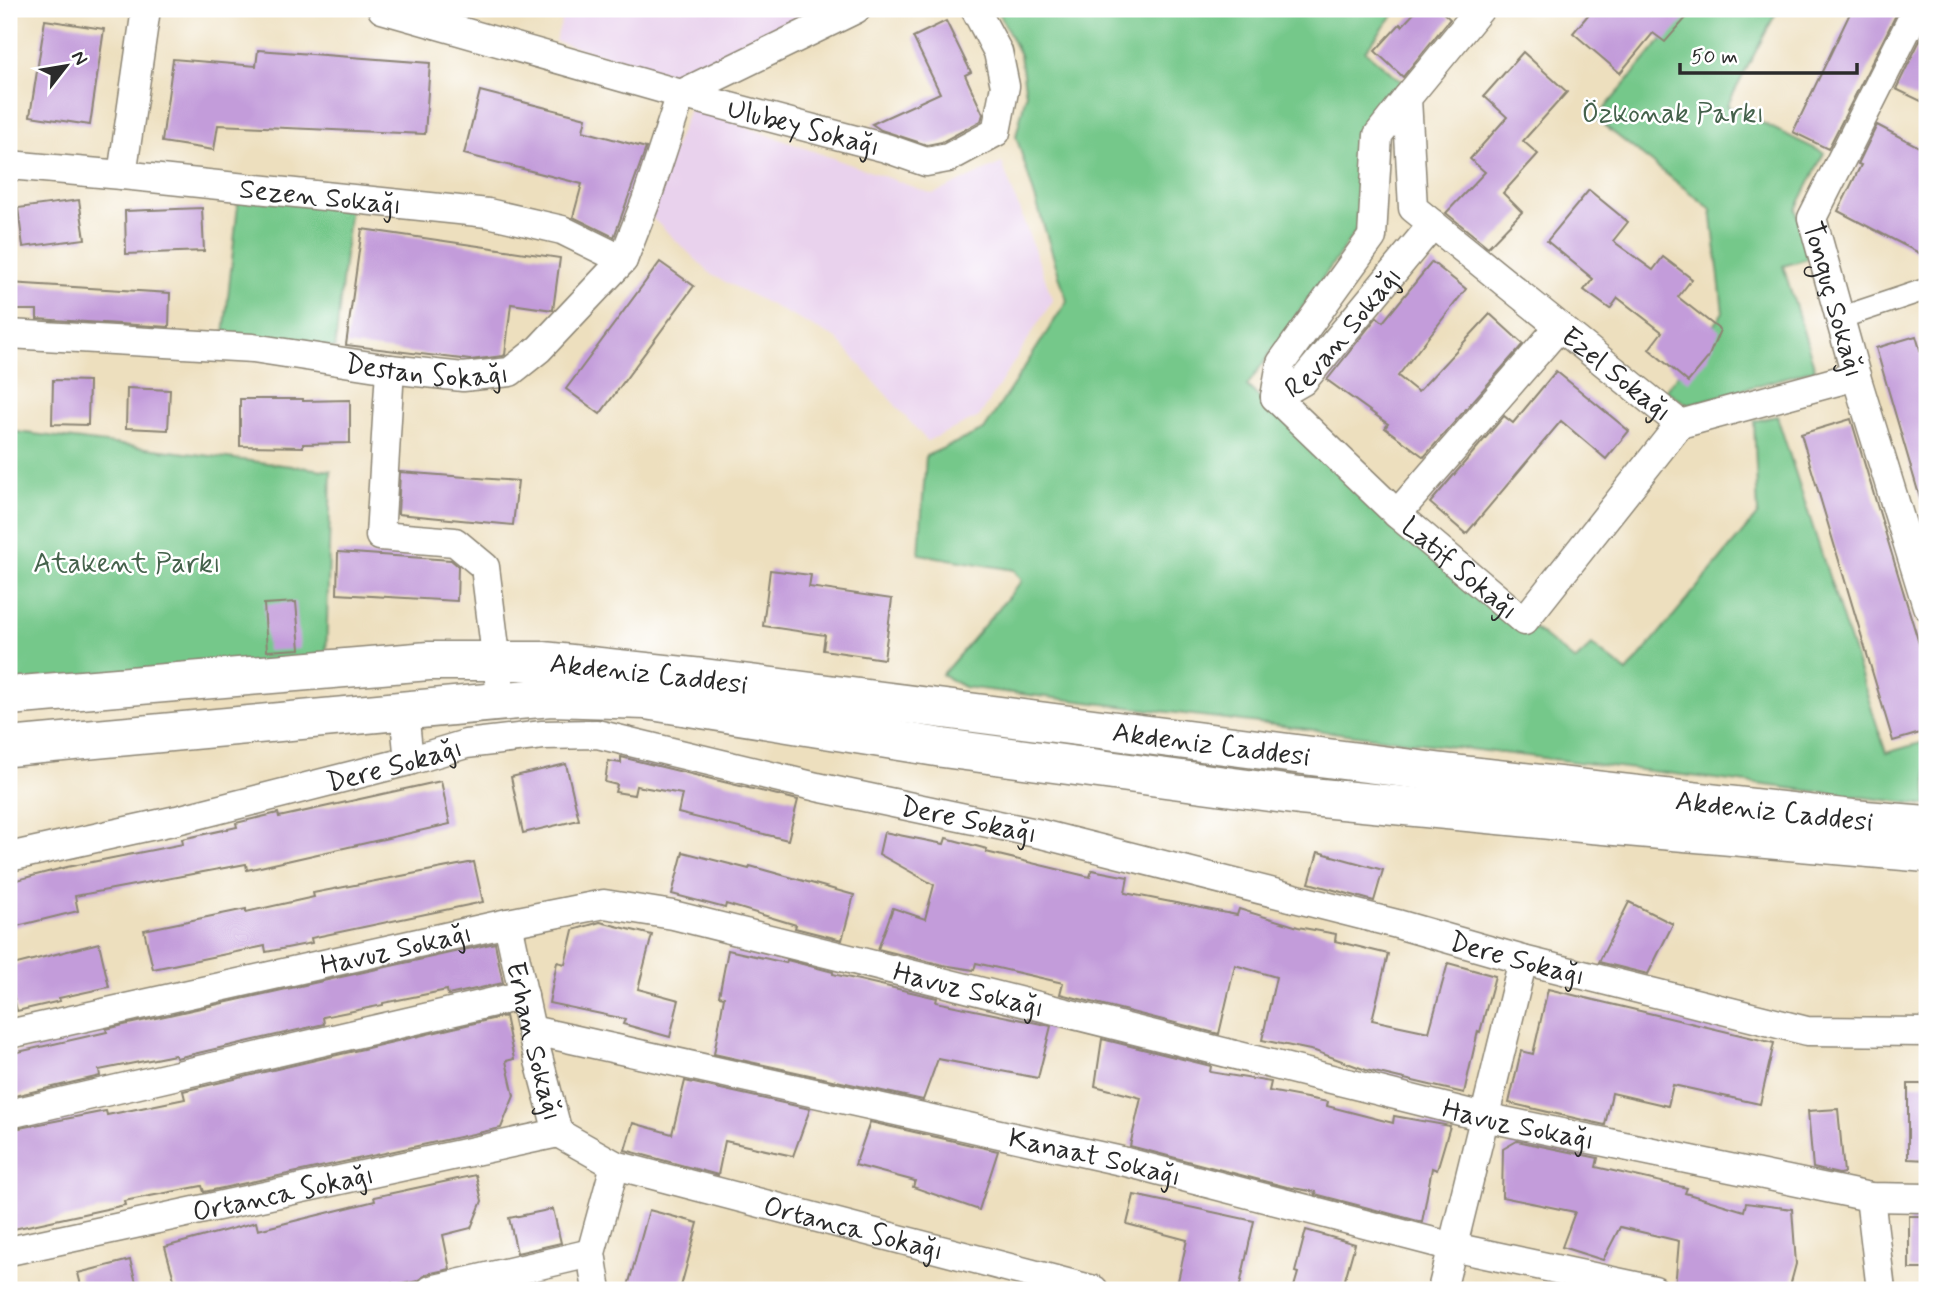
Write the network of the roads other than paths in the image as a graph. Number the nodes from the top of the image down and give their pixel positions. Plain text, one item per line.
1 (146, 9) edge
2 (383, 9) edge
3 (856, 9) edge
4 (975, 9) edge
5 (1479, 9) edge
6 (1917, 9) edge
7 (681, 94) junction
8 (1407, 99) junction
9 (9, 165) edge
10 (122, 175) junction
11 (1423, 216) junction
12 (623, 260) junction
13 (1927, 289) edge
14 (1840, 318) junction
15 (1559, 327) junction
16 (9, 334) edge
17 (390, 369) junction
18 (1856, 376) junction
19 (1275, 397) junction
20 (1680, 424) junction
21 (1397, 514) junction
22 (1921, 561) edge
23 (1927, 606) edge
24 (497, 661) junction
25 (9, 696) edge
26 (500, 702) junction
27 (404, 711) junction
28 (9, 747) edge
29 (409, 761) junction
30 (1927, 825) edge
31 (1927, 853) edge
32 (9, 858) edge
33 (508, 923) junction
34 (1523, 960) junction
35 (524, 995) junction
36 (531, 1030) junction
37 (1927, 1032) edge
38 (9, 1034) edge
39 (9, 1114) edge
40 (1484, 1117) junction
41 (558, 1133) junction
42 (615, 1165) junction
43 (1870, 1197) junction
44 (1927, 1198) edge
45 (1453, 1247) junction
46 (9, 1251) edge
47 (592, 1253) junction
48 (431, 1290) edge
49 (597, 1290) edge
50 (1094, 1290) edge
51 (1442, 1290) edge
52 (1654, 1290) edge
53 (1881, 1290) edge

1 - 10 street
2 - 7 street, Ulubey Sokağı
3 - 7 street
4 - 7 street, Ulubey Sokağı
5 - 8 street, Revan Sokağı
6 - 14 street, Tonguç Sokağı
7 - 12 street, Destan Sokağı
8 - 11 street
8 - 19 street, Revan Sokağı
9 - 10 street, Sezen Sokağı
10 - 12 street, Sezen Sokağı
11 - 15 street, Ezel Sokağı
11 - 19 street, Revan Sokağı
12 - 17 street, Destan Sokağı
13 - 14 street
14 - 18 street, Tonguç Sokağı
15 - 20 street, Ezel Sokağı
15 - 21 street
16 - 17 street, Destan Sokağı
17 - 24 street
18 - 20 street, Ezel Sokağı
18 - 22 street, Tonguç Sokağı
19 - 21 street, Latif Sokağı
20 - 21 street, Latif Sokağı
22 - 23 street, Tonguç Sokağı
24 - 25 main road, Akdeniz Caddesi
24 - 26 street
24 - 30 main road, Akdeniz Caddesi
26 - 27 main road, Akdeniz Caddesi
26 - 31 main road, Akdeniz Caddesi
27 - 28 main road, Akdeniz Caddesi
27 - 29 street
29 - 32 street, Dere Sokağı
29 - 34 street, Dere Sokağı
33 - 35 street, Erhan Sokağı
33 - 38 street, Havuz Sokağı
33 - 40 street, Havuz Sokağı
34 - 37 street, Dere Sokağı
34 - 40 street
35 - 36 street, Erhan Sokağı
35 - 39 street
36 - 41 street, Erhan Sokağı
36 - 45 street, Kanaat Sokağı
40 - 43 street, Havuz Sokağı
40 - 45 street
41 - 42 street, Erhan Sokağı
41 - 46 street, Ortanca Sokağı
42 - 47 street
42 - 50 street, Ortanca Sokağı
43 - 44 street, Havuz Sokağı
43 - 53 street
45 - 51 street
45 - 52 street, Kanaat Sokağı
47 - 48 street
47 - 49 street

